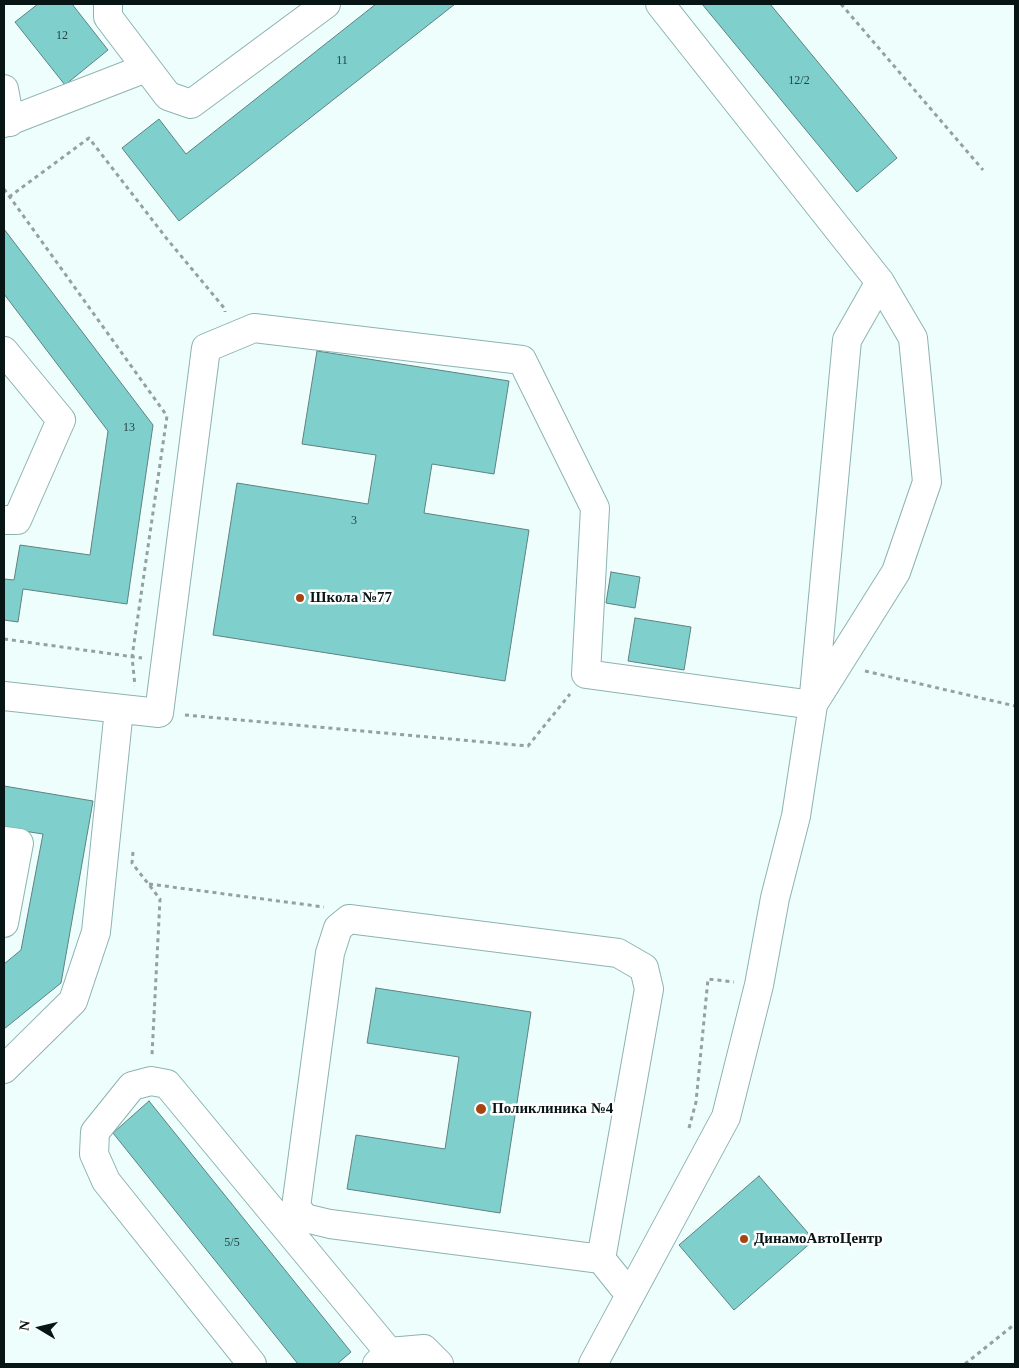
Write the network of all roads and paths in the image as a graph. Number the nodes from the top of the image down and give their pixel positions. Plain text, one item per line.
1 (108, 4) edge
2 (326, 4) edge
3 (660, 4) edge
4 (840, 4) edge
5 (146, 68) junction
6 (4, 89) edge
7 (7, 122) edge
8 (983, 170) dead end
9 (4, 190) edge
10 (9, 197) junction
11 (880, 282) junction
12 (225, 340) junction
13 (4, 351) edge
14 (4, 520) edge
15 (4, 639) edge
16 (132, 657) junction
17 (166, 662) junction
18 (839, 665) junction
19 (586, 674) junction
20 (4, 696) edge
21 (813, 705) junction
22 (1015, 706) edge
23 (138, 711) junction
24 (4, 841) edge
25 (133, 844) dead end
26 (148, 884) junction
27 (349, 919) junction
28 (4, 923) edge
29 (759, 985) junction
30 (4, 1069) edge
31 (151, 1081) junction
32 (689, 1129) dead end
33 (601, 1259) junction
34 (630, 1295) junction
35 (1015, 1324) edge
36 (383, 1358) edge
37 (252, 1364) edge
38 (439, 1364) edge
39 (593, 1364) edge
40 (965, 1364) edge

1 - 5 street
2 - 5 street
3 - 11 street
4 - 8 path
5 - 7 street
6 - 7 street
9 - 10 path
10 - 12 path
10 - 16 path
11 - 18 street
11 - 21 street
12 - 17 street
12 - 19 street
13 - 14 street
15 - 16 path
16 - 17 path
16 - 23 path
17 - 23 street
18 - 21 street
18 - 22 path
19 - 21 street
19 - 23 path
20 - 23 street
21 - 29 street
23 - 30 street
24 - 28 street
25 - 26 path
26 - 27 path
26 - 31 path
27 - 33 street
27 - 33 street
29 - 32 path
29 - 34 street
31 - 36 street
31 - 37 street
33 - 34 street
34 - 39 street
35 - 40 path
36 - 38 street

